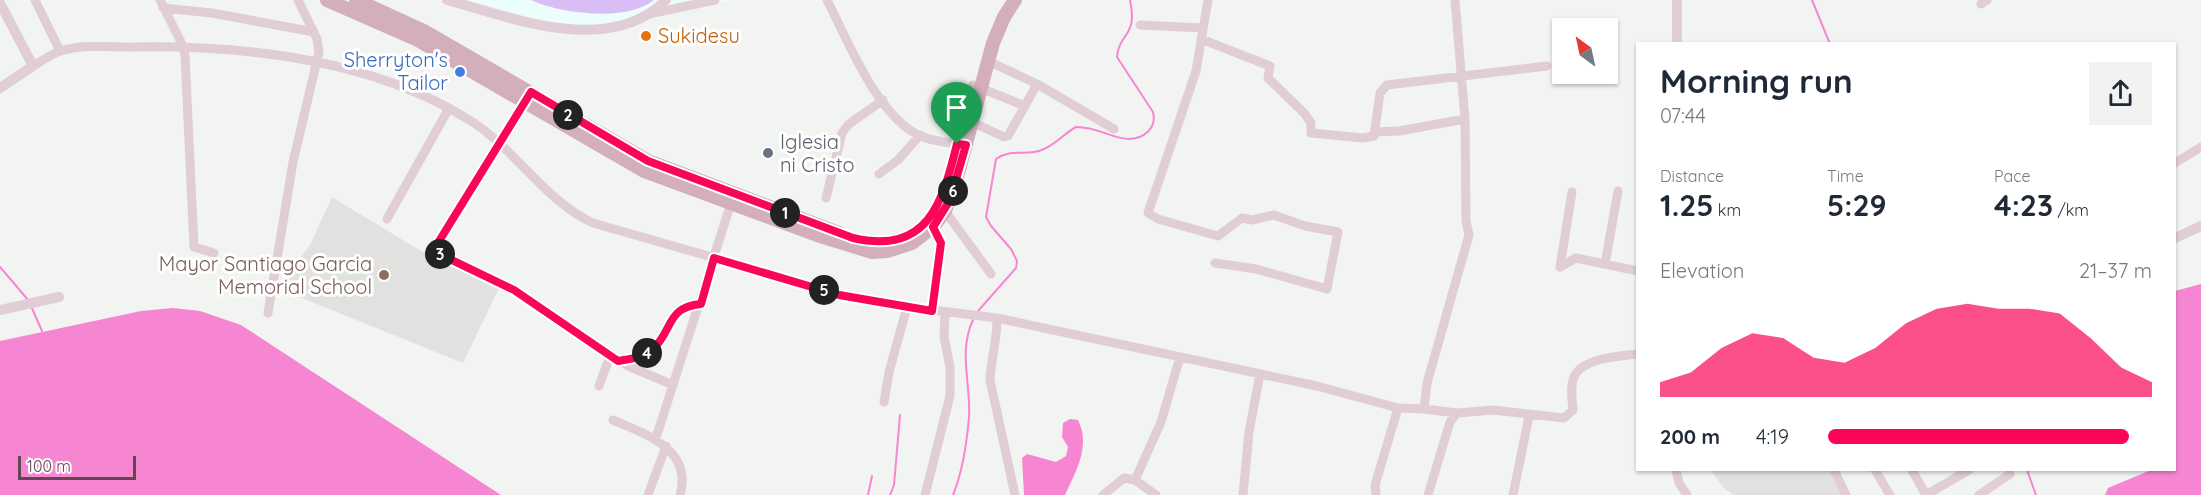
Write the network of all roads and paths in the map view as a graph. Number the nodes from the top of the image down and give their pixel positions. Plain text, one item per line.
1 (35, 0) edge
2 (298, 0) edge
3 (327, 0) edge
4 (356, 0) edge
5 (447, 0) edge
6 (666, 0) edge
7 (715, 0) edge
8 (827, 0) edge
9 (1208, 0) edge
10 (1455, 0) edge
11 (1677, 0) edge
12 (0, 3) edge
13 (690, 3) edge
14 (1008, 3) edge
15 (162, 4) edge
16 (649, 14) junction
17 (1140, 25) dead end
18 (1203, 28) junction
19 (315, 32) junction
20 (1201, 39) junction
21 (1677, 42) edge
22 (183, 46) junction
23 (60, 51) junction
24 (988, 61) junction
25 (317, 63) junction
26 (33, 66) junction
27 (1547, 66) dead end
28 (1461, 74) junction
29 (1037, 84) junction
30 (977, 86) junction
31 (0, 88) edge
32 (528, 97) junction
33 (883, 100) junction
34 (1025, 106) junction
35 (449, 108) junction
36 (1465, 119) junction
37 (972, 122) junction
38 (1114, 129) dead end
39 (1376, 132) junction
40 (920, 135) junction
41 (498, 143) junction
42 (961, 144) junction
43 (2201, 147) edge
44 (2176, 162) edge
45 (879, 174) dead end
46 (1618, 191) dead end
47 (1572, 192) dead end
48 (733, 198) junction
49 (826, 198) dead end
50 (945, 211) junction
51 (387, 219) dead end
52 (2201, 226) edge
53 (933, 227) junction
54 (2176, 238) edge
55 (214, 253) dead end
56 (714, 258) junction
57 (1215, 263) dead end
58 (1605, 264) junction
59 (1636, 272) edge
60 (991, 273) dead end
61 (59, 297) dead end
62 (701, 304) junction
63 (907, 307) junction
64 (3, 309) edge
65 (932, 311) junction
66 (945, 312) junction
67 (268, 313) dead end
68 (997, 318) junction
69 (1636, 354) edge
70 (1180, 357) junction
71 (614, 358) junction
72 (1260, 374) junction
73 (673, 384) junction
74 (599, 386) dead end
75 (885, 402) dead end
76 (1398, 408) junction
77 (1424, 410) junction
78 (1457, 413) junction
79 (1529, 416) junction
80 (613, 420) dead end
81 (656, 438) junction
82 (666, 446) junction
83 (1676, 471) edge
84 (1834, 471) edge
85 (1876, 471) edge
86 (1913, 471) edge
87 (1968, 471) edge
88 (2010, 474) dead end
89 (1135, 480) junction
90 (648, 495) edge
91 (680, 495) edge
92 (925, 495) edge
93 (1015, 495) edge
94 (1103, 495) edge
95 (1156, 495) edge
96 (1243, 495) edge
97 (1376, 495) edge
98 (1428, 495) edge
99 (1513, 495) edge
100 (1687, 495) edge
101 (1846, 495) edge
102 (1890, 495) edge
103 (1926, 495) edge
104 (1979, 495) edge

1 - 23 street
2 - 19 street
3 - 32 main road
4 - 32 main road
5 - 16 street
6 - 16 street
7 - 13 street
8 - 33 street
9 - 18 street
10 - 28 street
11 - 21 street
12 - 26 street
13 - 16 street
14 - 24 main road
14 - 30 main road
15 - 19 street
15 - 22 street
17 - 18 street
18 - 20 street
19 - 25 street
20 - 39 street
20 - 57 street
22 - 23 street
22 - 25 street
22 - 55 street
23 - 26 street
24 - 29 street
24 - 30 main road
25 - 35 street
25 - 67 street
26 - 31 street
27 - 28 street
28 - 36 street
28 - 39 street
29 - 34 street
29 - 38 street
30 - 34 street
30 - 37 main road
30 - 42 main road
32 - 41 street
32 - 48 main road
33 - 40 street
33 - 49 street
34 - 37 street
35 - 41 street
35 - 51 street
36 - 39 street
36 - 77 street
37 - 42 main road
40 - 42 street
40 - 45 street
41 - 56 street
41 - 71 street
42 - 48 main road
42 - 50 main road
43 - 44 street
46 - 58 street
47 - 58 street
48 - 53 main road
48 - 56 street
50 - 53 main road
50 - 60 street
52 - 54 street
53 - 65 street
56 - 62 street
56 - 63 street
58 - 59 street
61 - 64 street
62 - 71 street
62 - 73 street
63 - 65 street
63 - 75 street
65 - 66 street
66 - 68 street
66 - 92 street
68 - 70 street
68 - 93 street
69 - 79 street
70 - 72 street
70 - 89 street
71 - 73 street
71 - 74 street
72 - 76 street
72 - 96 street
73 - 81 street
76 - 77 street
76 - 97 street
77 - 78 street
78 - 79 street
78 - 98 street
79 - 99 street
80 - 81 street
81 - 82 street
82 - 90 street
82 - 91 street
83 - 100 street
84 - 101 street
85 - 102 street
86 - 103 street
87 - 103 street
88 - 104 street
89 - 94 street
89 - 95 street

